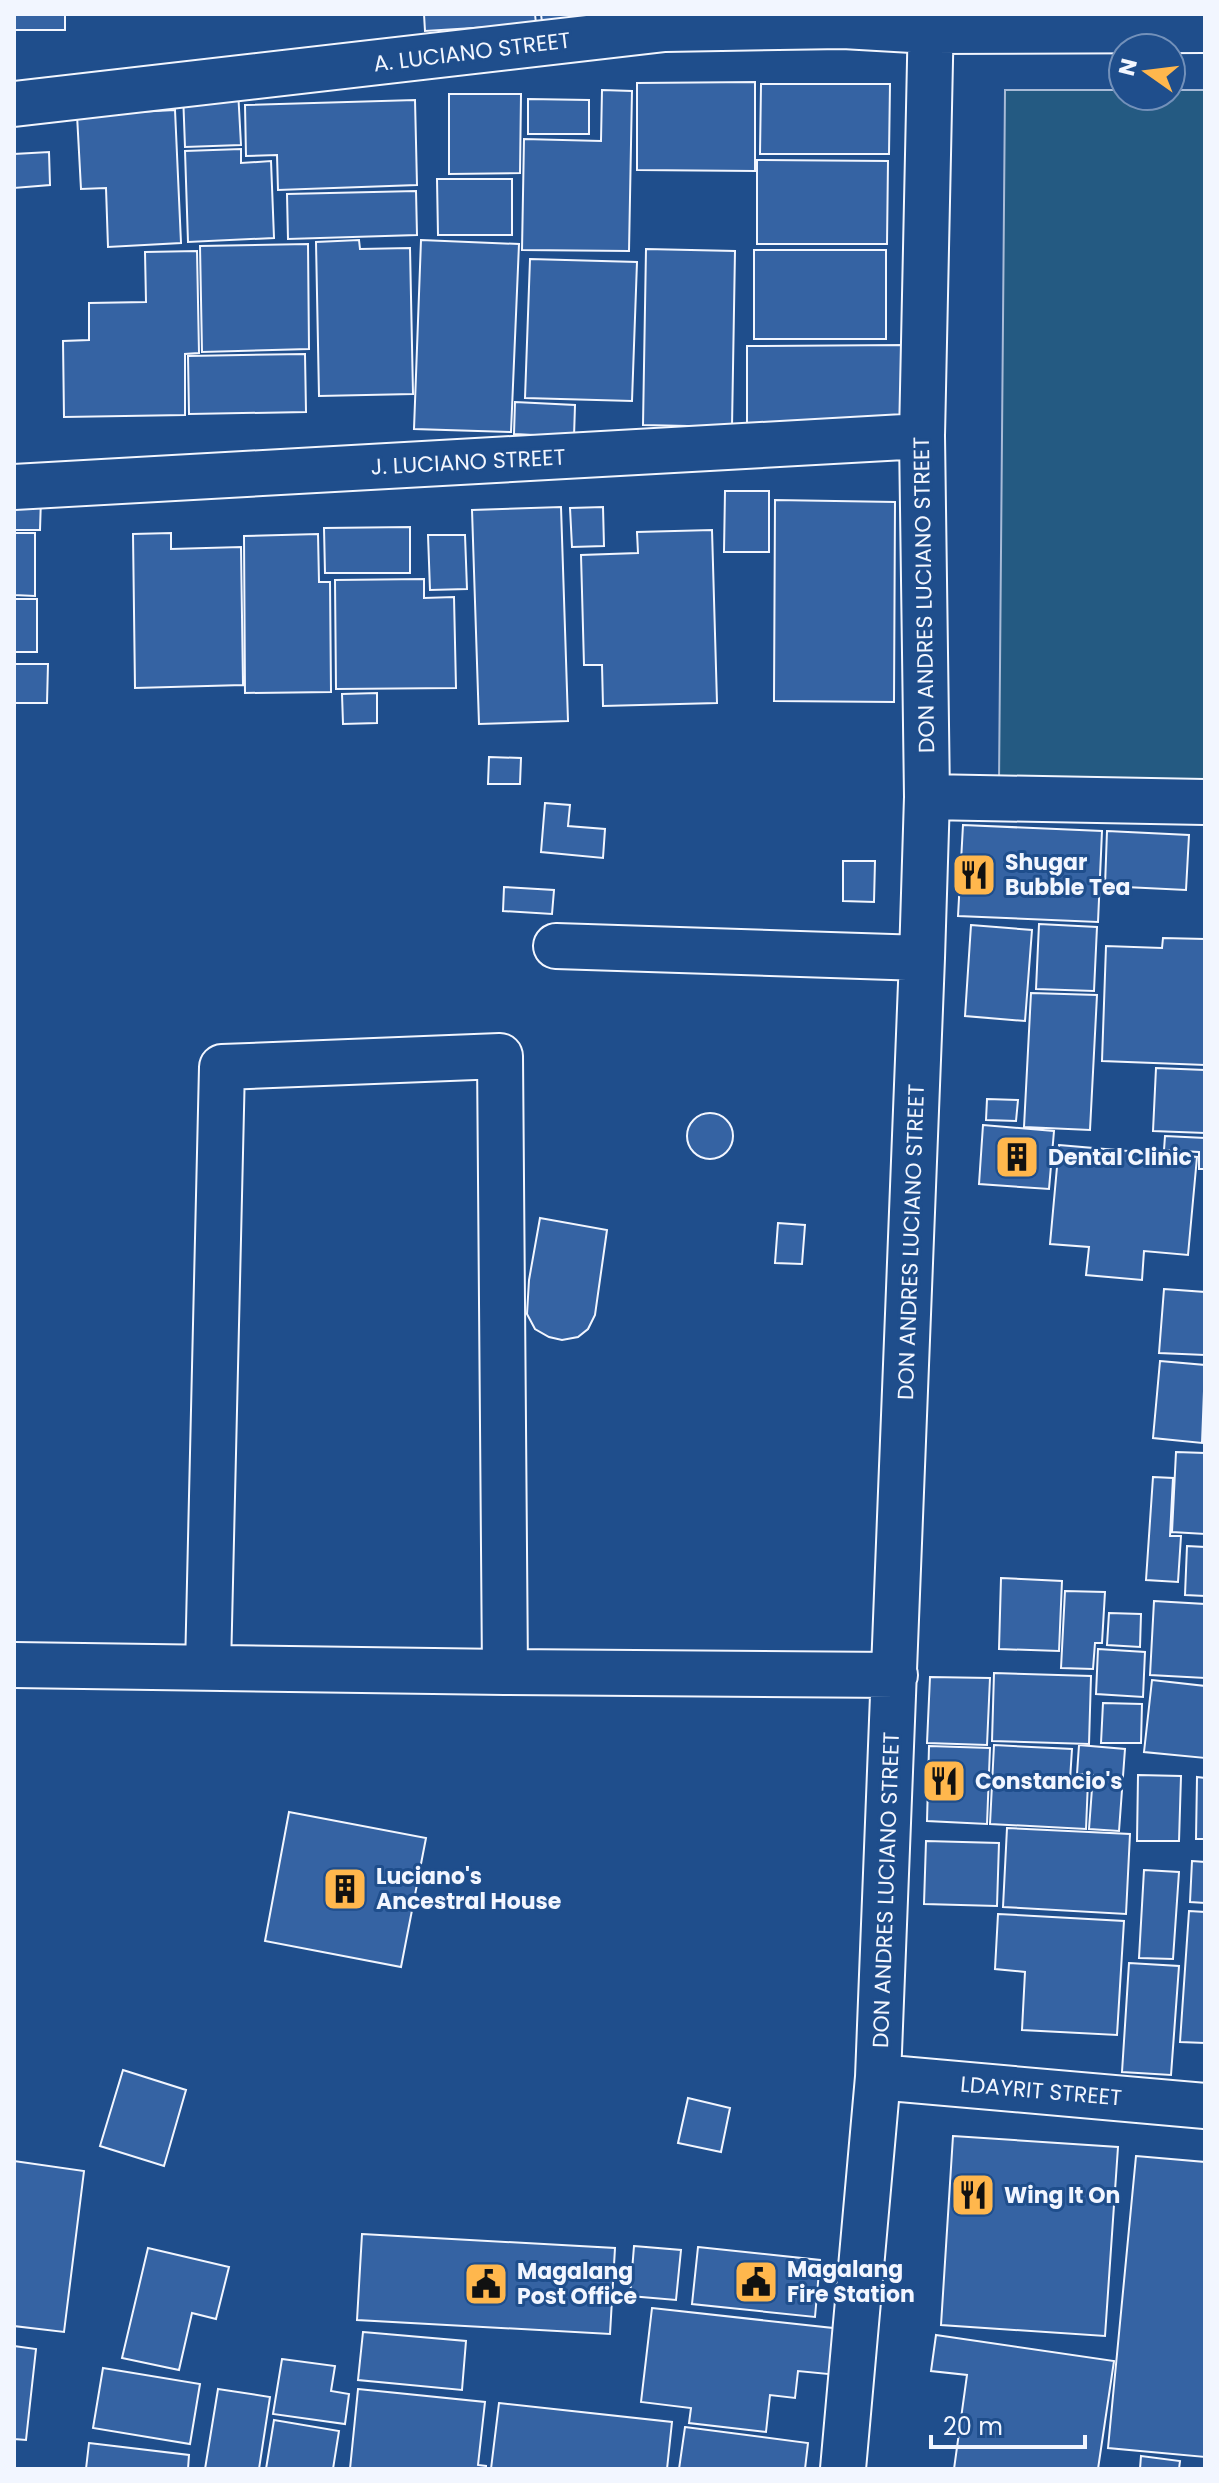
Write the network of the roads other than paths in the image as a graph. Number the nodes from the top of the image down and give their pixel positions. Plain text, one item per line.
1 (931, 22) edge
2 (1205, 30) edge
3 (14, 104) edge
4 (922, 436) junction
5 (14, 487) edge
6 (927, 797) junction
7 (1205, 802) edge
8 (556, 946) dead end
9 (922, 958) junction
10 (14, 1665) edge
11 (208, 1668) junction
12 (505, 1672) junction
13 (895, 1675) junction
14 (878, 2077) junction
15 (1205, 2106) edge
16 (843, 2469) edge

1 - 2 street, A. LUCIANO STREET
1 - 3 street, A. LUCIANO STREET
1 - 4 street, DON ANDRES LUCIANO STREET
4 - 5 street, J. LUCIANO STREET
4 - 6 street, DON ANDRES LUCIANO STREET
6 - 7 street
6 - 9 street, DON ANDRES LUCIANO STREET
8 - 9 street
9 - 13 street, DON ANDRES LUCIANO STREET
10 - 11 street
11 - 12 street
11 - 12 street
12 - 13 street
13 - 14 street, DON ANDRES LUCIANO STREET
14 - 15 street, LDAYRIT STREET
14 - 16 street, DON ANDRES LUCIANO STREET

